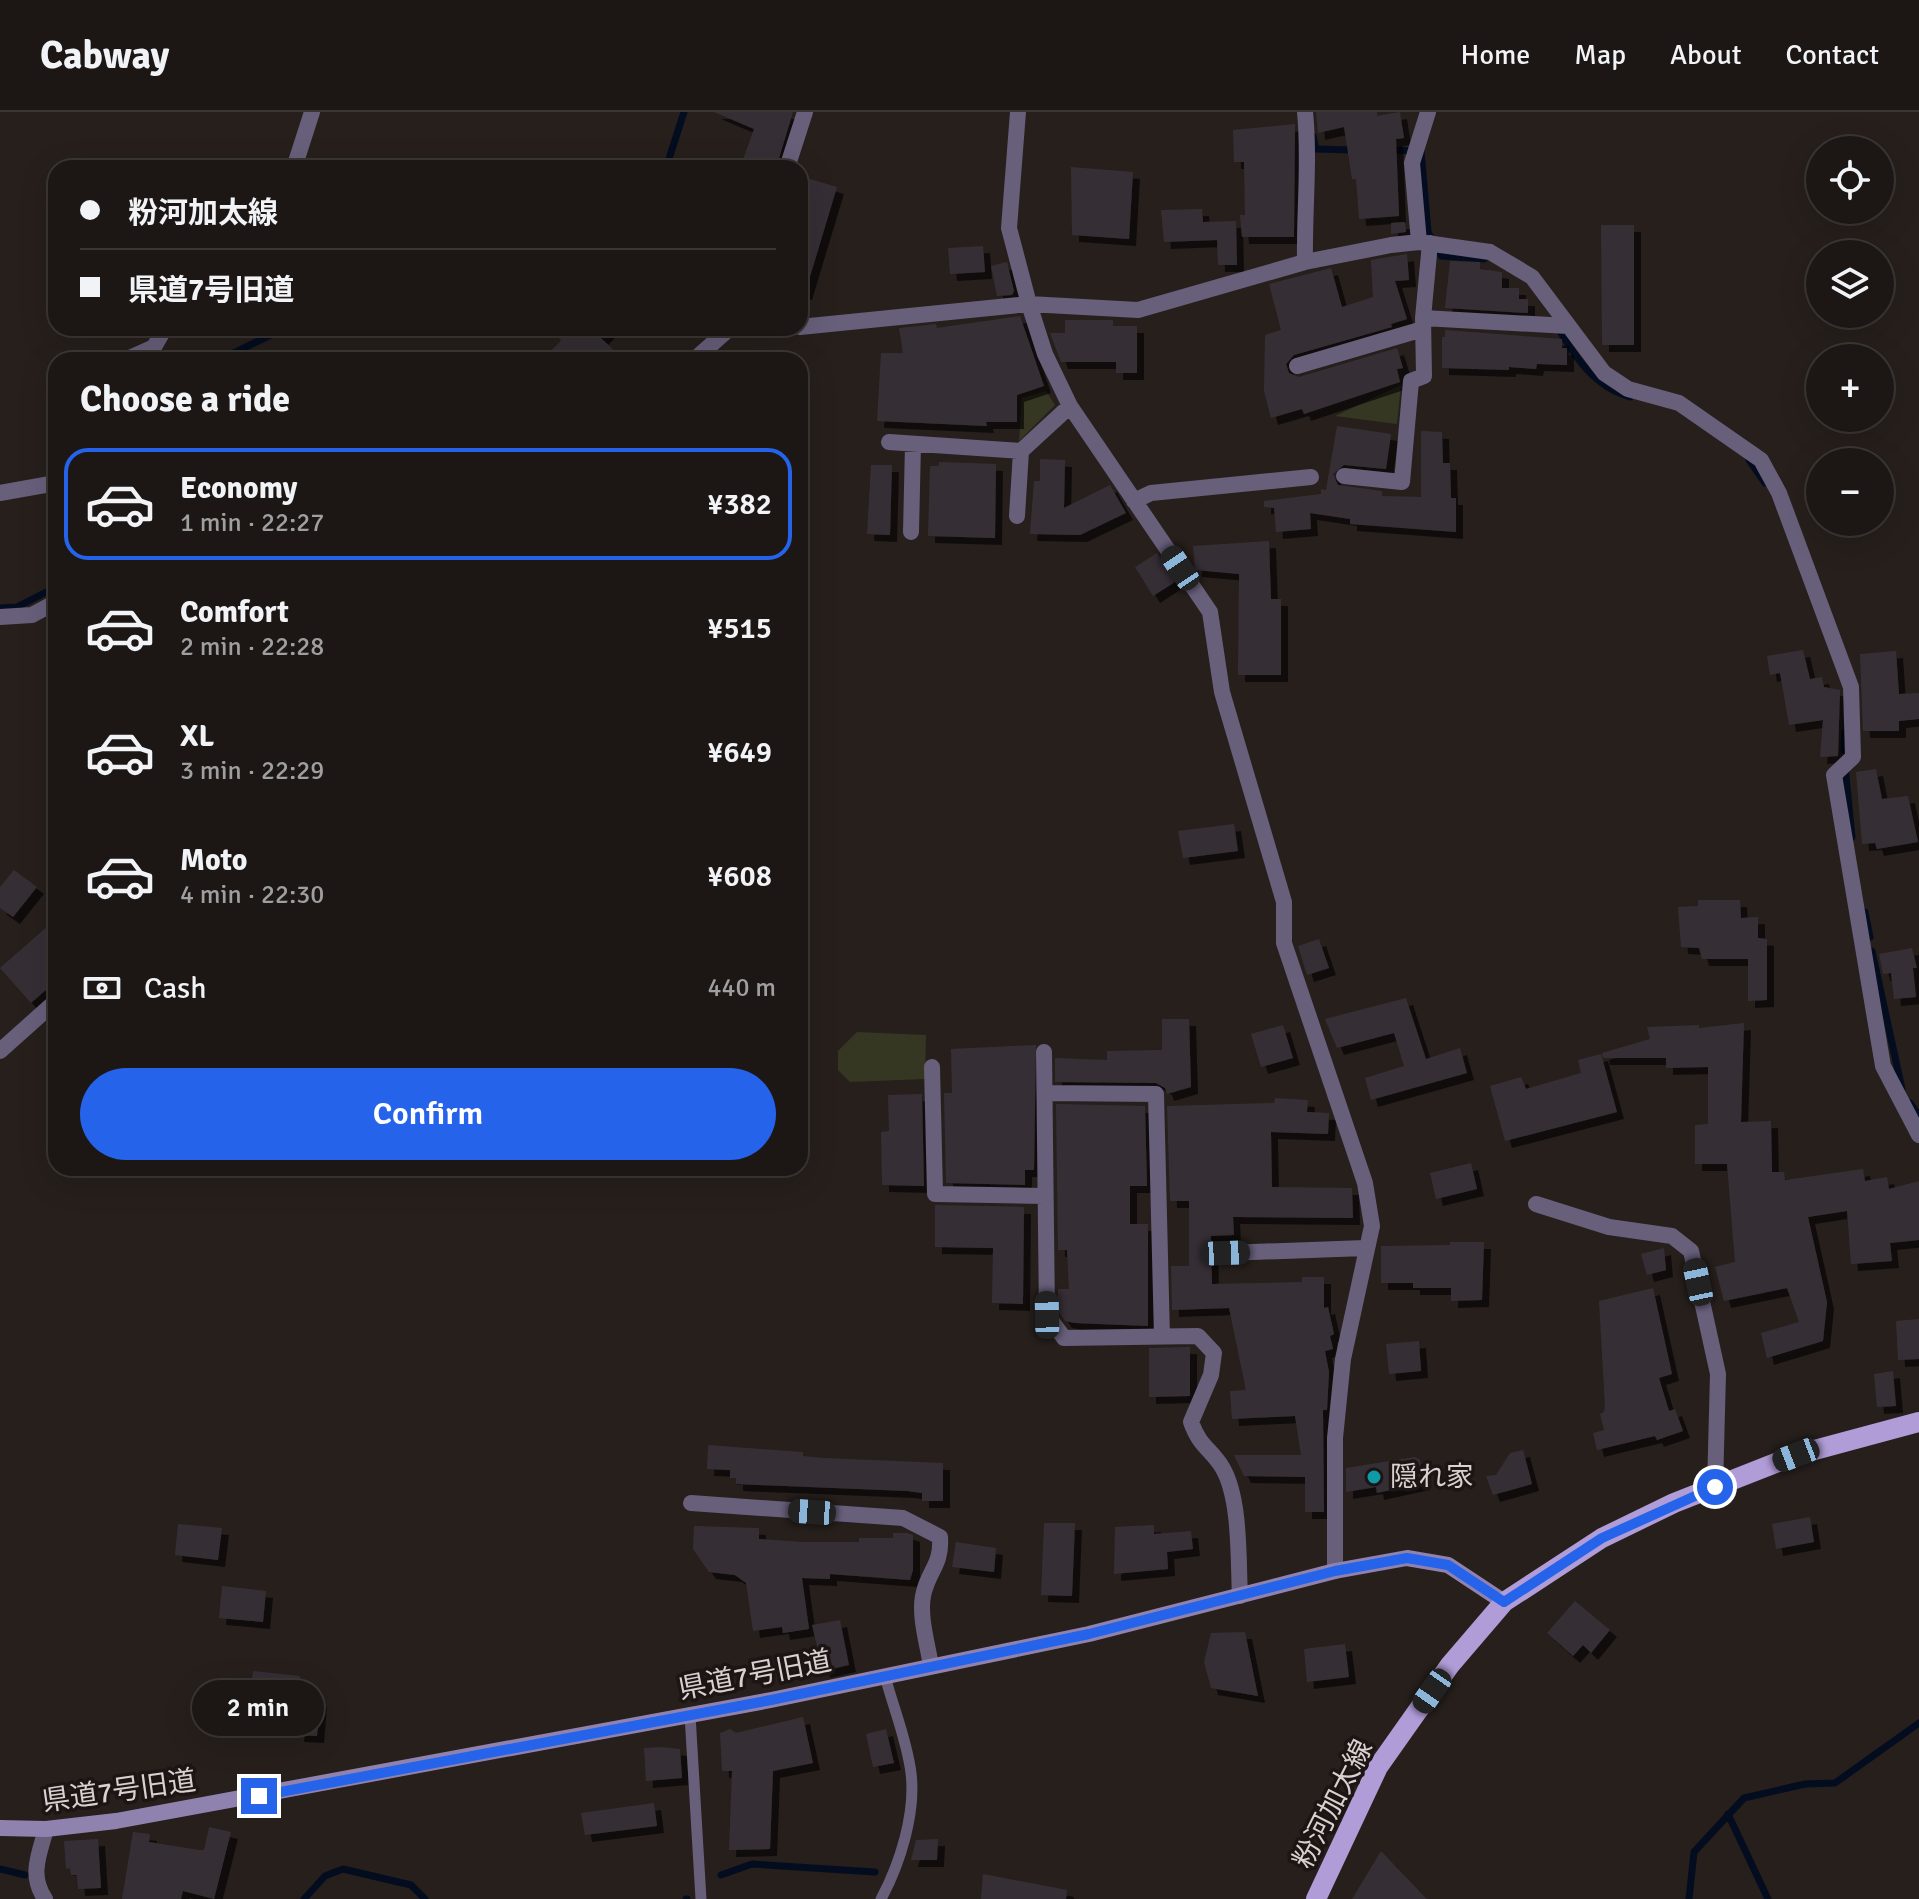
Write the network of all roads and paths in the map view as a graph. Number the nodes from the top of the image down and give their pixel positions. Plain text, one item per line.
1 (312, 112) edge
2 (805, 112) edge
3 (1018, 112) edge
4 (1305, 112) edge
5 (1428, 112) edge
6 (297, 160) edge
7 (790, 160) edge
8 (1424, 243) junction
9 (1305, 262) junction
10 (1029, 304) junction
11 (1423, 324) junction
12 (808, 326) edge
13 (1568, 326) junction
14 (160, 336) edge
15 (721, 336) edge
16 (143, 352) edge
17 (703, 352) edge
18 (1297, 366) dead end
19 (1070, 406) junction
20 (889, 442) dead end
21 (913, 444) junction
22 (1021, 451) junction
23 (1344, 476) dead end
24 (1311, 477) dead end
25 (48, 484) edge
26 (0, 493) edge
27 (1134, 501) junction
28 (1017, 516) dead end
29 (911, 532) dead end
30 (48, 606) edge
31 (0, 617) edge
32 (48, 1008) edge
33 (0, 1051) edge
34 (1044, 1052) dead end
35 (932, 1067) dead end
36 (1045, 1093) junction
37 (1919, 1135) edge
38 (1045, 1196) junction
39 (1536, 1204) dead end
40 (1365, 1248) junction
41 (1226, 1253) dead end
42 (1162, 1337) junction
43 (1919, 1422) edge
44 (1715, 1487) junction
45 (691, 1503) dead end
46 (1335, 1571) junction
47 (1240, 1596) junction
48 (1504, 1602) junction
49 (931, 1666) junction
50 (885, 1676) junction
51 (690, 1715) junction
52 (0, 1828) edge
53 (46, 1829) junction
54 (45, 1899) edge
55 (701, 1899) edge
56 (881, 1899) edge
57 (1316, 1899) edge

1 - 6 street
2 - 7 street
3 - 10 street
4 - 9 street
5 - 8 street
8 - 9 street
8 - 11 street
8 - 13 street
9 - 10 street
10 - 12 street
10 - 19 street
11 - 13 street
11 - 18 street
11 - 23 street
13 - 37 street
14 - 16 street
15 - 17 street
19 - 22 street
19 - 27 street
20 - 21 street
21 - 22 street
21 - 29 street
22 - 28 street
24 - 27 street
25 - 26 street
27 - 40 street
30 - 31 street
32 - 33 street
34 - 36 street
35 - 38 street
36 - 38 street
36 - 42 street
38 - 42 street
39 - 44 street
40 - 41 street
40 - 46 street
42 - 47 street
43 - 44 main road, 粉河加太線
44 - 48 main road, 粉河加太線
45 - 49 street
46 - 47 street, 県道7号旧道
46 - 48 street, 県道7号旧道
47 - 49 street, 県道7号旧道
48 - 57 main road, 粉河加太線
49 - 50 street, 県道7号旧道
50 - 51 street, 県道7号旧道
50 - 56 lane
51 - 53 street, 県道7号旧道
51 - 55 lane
52 - 53 street, 県道7号旧道
53 - 54 street

